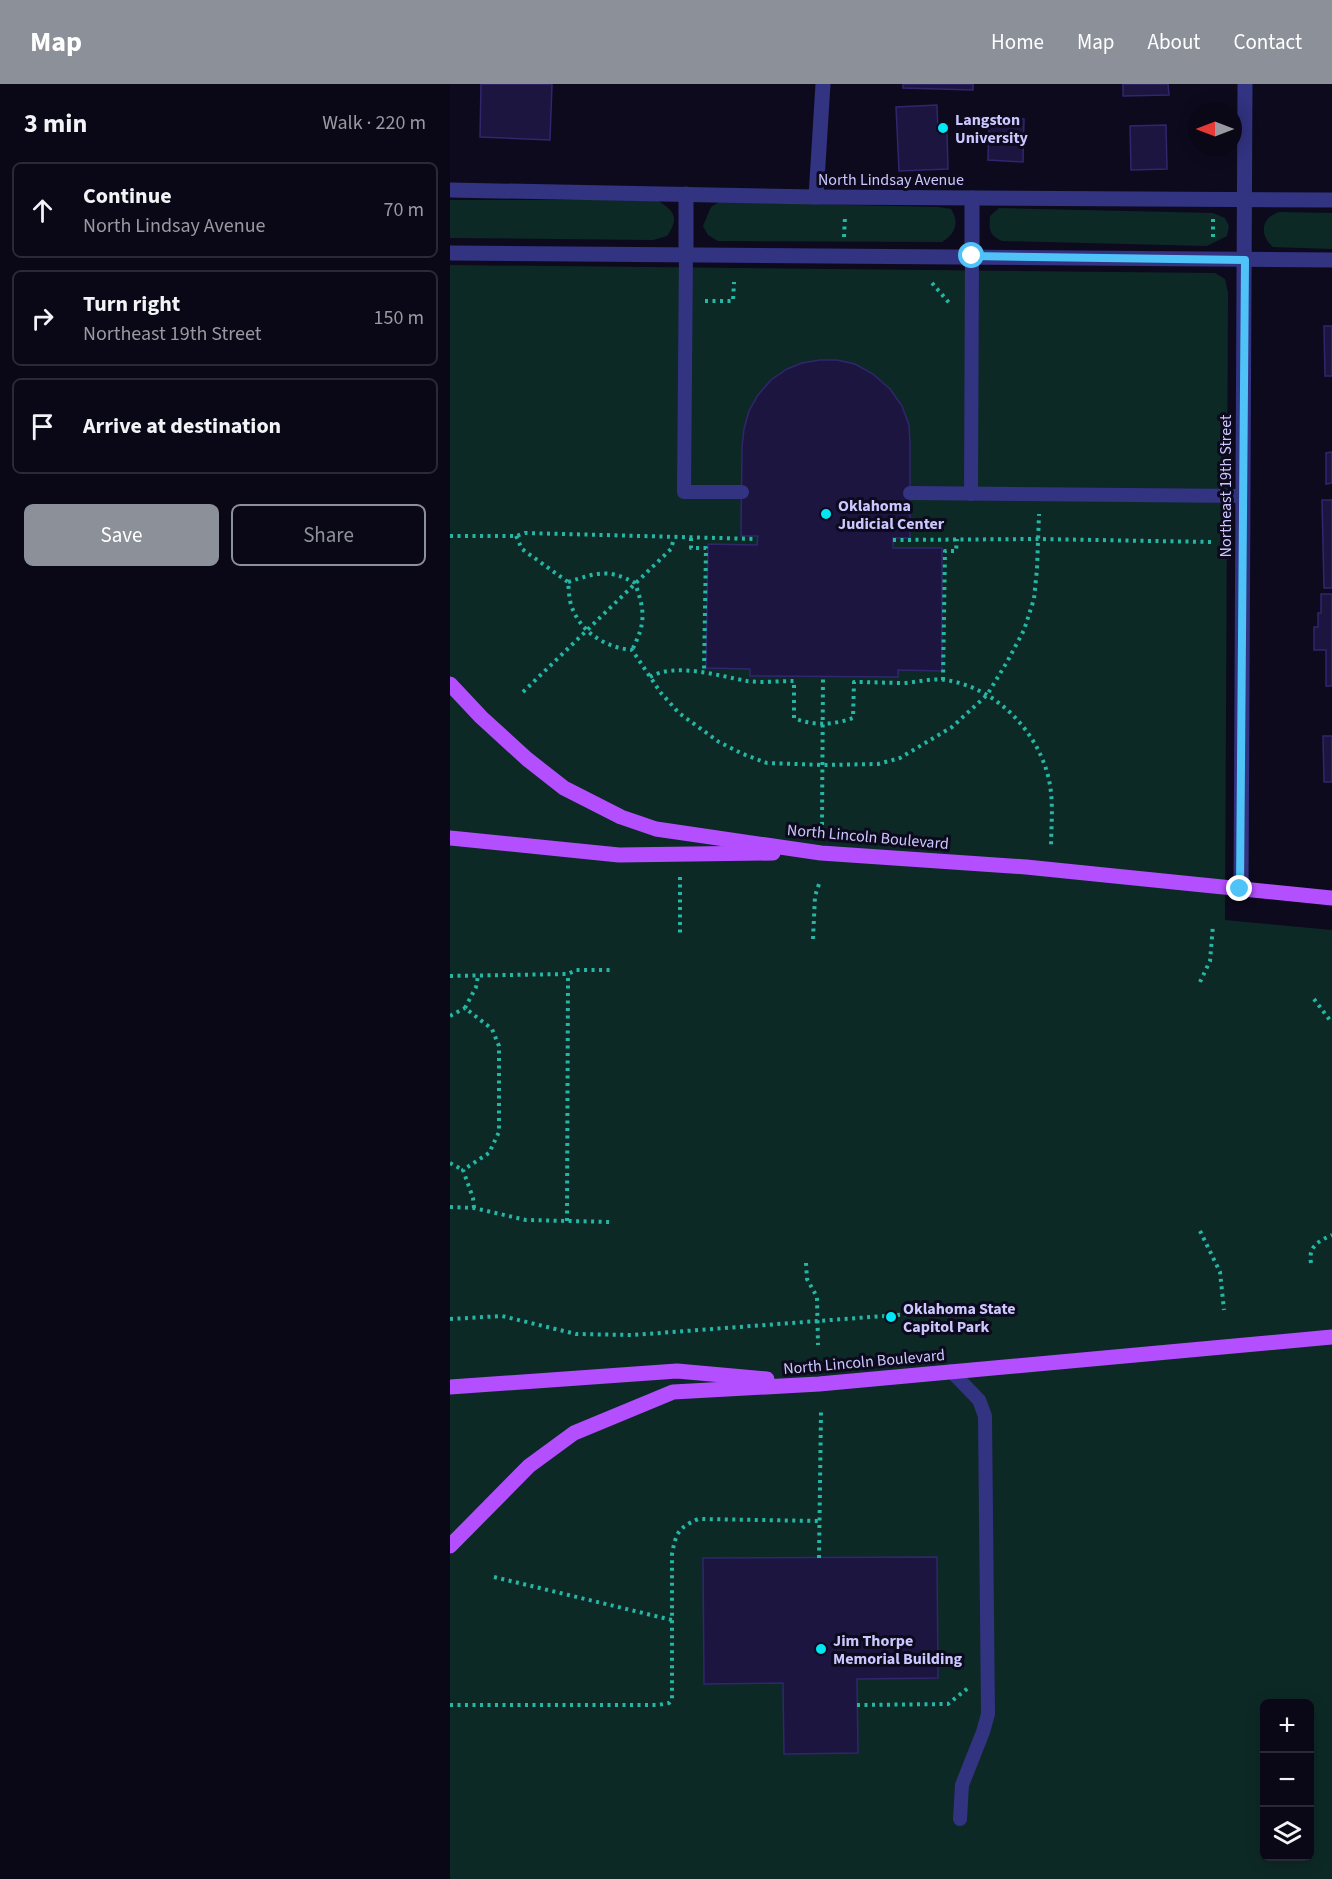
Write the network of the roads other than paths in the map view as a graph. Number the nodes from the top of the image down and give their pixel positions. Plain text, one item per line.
1 (824, 84) edge
2 (1245, 84) edge
3 (450, 190) edge
4 (686, 194) junction
5 (816, 197) junction
6 (972, 198) junction
7 (1244, 199) junction
8 (1332, 200) edge
9 (450, 252) edge
10 (686, 253) junction
11 (972, 256) junction
12 (1245, 260) junction
13 (1332, 260) edge
14 (742, 492) dead end
15 (910, 493) dead end
16 (971, 494) junction
17 (1243, 496) junction
18 (450, 684) edge
19 (450, 838) edge
20 (821, 853) junction
21 (1240, 889) junction
22 (1332, 898) edge
23 (1332, 1337) edge
24 (951, 1371) junction
25 (819, 1384) junction
26 (450, 1387) edge
27 (450, 1546) edge
28 (960, 1819) dead end

1 - 5 street
2 - 7 street, Northeast 19th Street
3 - 4 street, North Lindsay Avenue
4 - 5 street, North Lindsay Avenue
4 - 10 street
5 - 6 street, North Lindsay Avenue
6 - 7 street, North Lindsay Avenue
6 - 11 street
7 - 8 street, North Lindsay Avenue
7 - 12 street, Northeast 19th Street
9 - 10 street
10 - 11 street
10 - 14 lane
11 - 12 street
11 - 16 lane
12 - 13 street
12 - 17 street, Northeast 19th Street
15 - 16 lane
16 - 17 lane
17 - 21 street, Northeast 19th Street
18 - 20 main road, North Lincoln Boulevard
19 - 20 main road
20 - 21 main road, North Lincoln Boulevard
21 - 22 main road, North Lincoln Boulevard
23 - 24 main road, North Lincoln Boulevard
24 - 25 main road, North Lincoln Boulevard
24 - 28 lane
25 - 26 main road
25 - 27 main road, North Lincoln Boulevard

